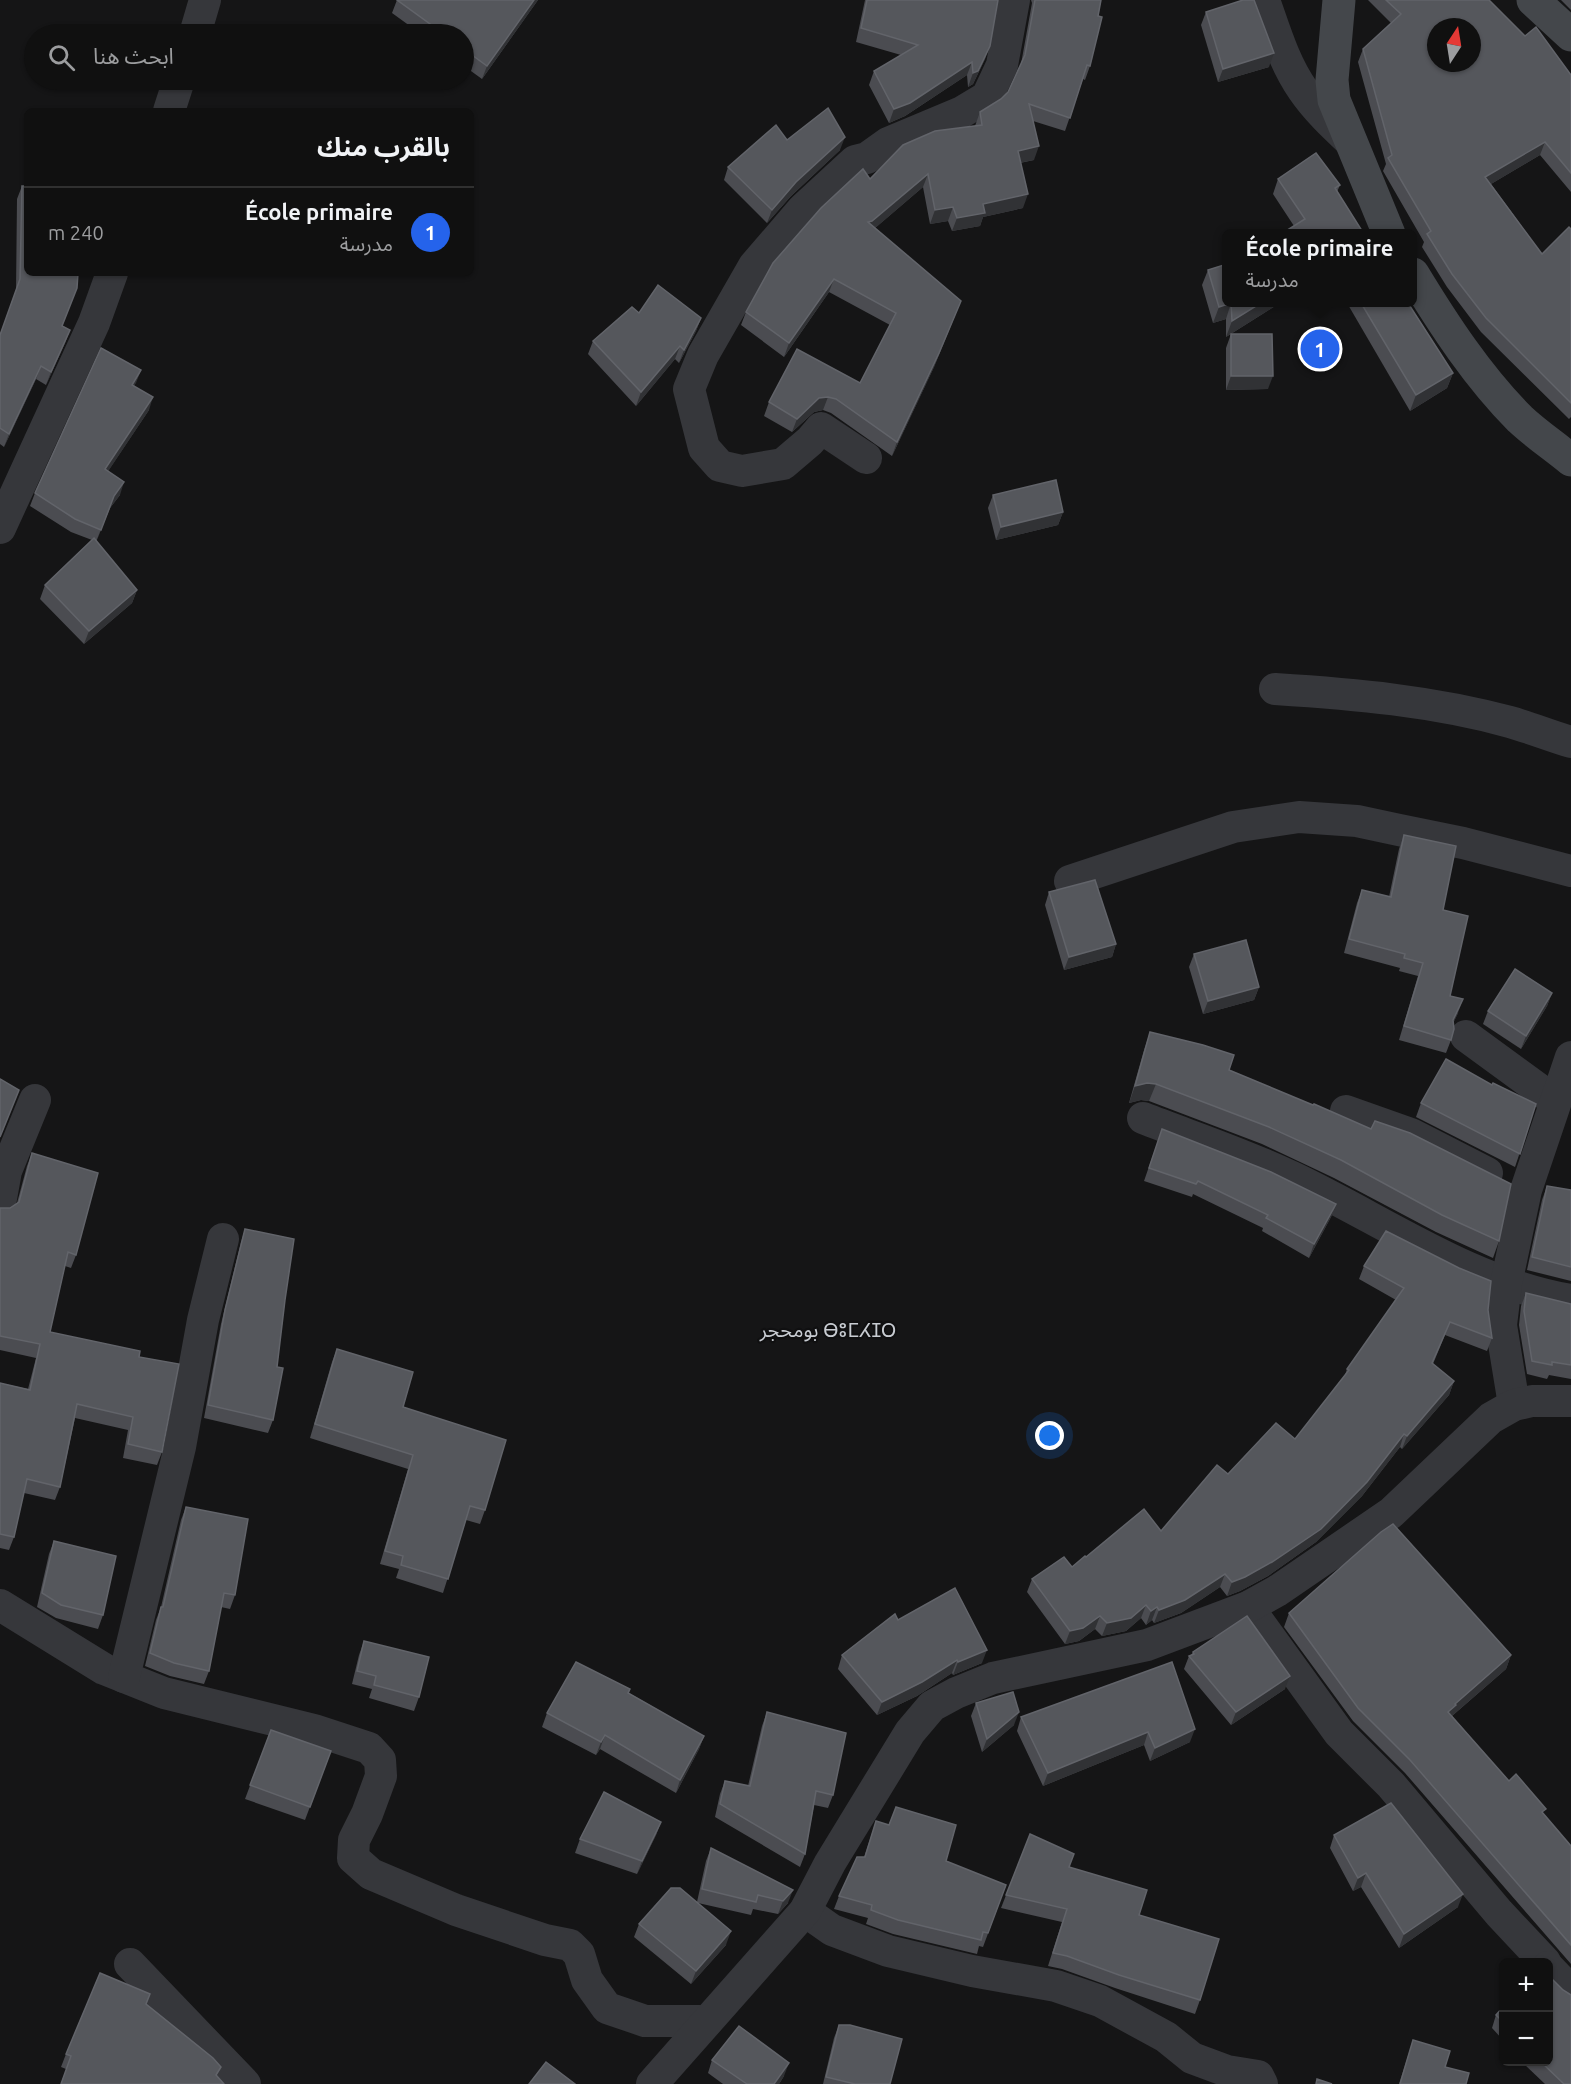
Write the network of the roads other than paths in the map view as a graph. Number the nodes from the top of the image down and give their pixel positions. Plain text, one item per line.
1 (205, 0) edge
2 (1014, 0) edge
3 (1264, 0) edge
4 (1339, 0) edge
5 (1533, 0) edge
6 (198, 24) edge
7 (1571, 35) edge
8 (176, 90) edge
9 (170, 108) edge
10 (1350, 141) junction
11 (1387, 229) edge
12 (111, 276) edge
13 (1417, 280) edge
14 (866, 458) dead end
15 (1571, 460) edge
16 (0, 528) edge
17 (1275, 689) dead end
18 (1571, 742) edge
19 (1571, 872) edge
20 (1070, 881) dead end
21 (1466, 1036) dead end
22 (1571, 1057) edge
23 (35, 1100) dead end
24 (1555, 1101) junction
25 (1346, 1111) dead end
26 (1143, 1118) dead end
27 (1526, 1190) junction
28 (0, 1204) edge
29 (223, 1239) dead end
30 (1506, 1284) junction
31 (1571, 1300) edge
32 (1571, 1401) edge
33 (1514, 1405) junction
34 (0, 1605) edge
35 (1248, 1606) junction
36 (124, 1677) junction
37 (805, 1911) junction
38 (1541, 1958) edge
39 (130, 1964) dead end
40 (1553, 1972) edge
41 (1571, 1991) edge
42 (707, 2021) junction
43 (245, 2084) edge
44 (652, 2084) edge
45 (1262, 2084) edge

1 - 6 street
2 - 14 street
3 - 10 street
4 - 10 street
5 - 7 street
8 - 9 street
10 - 11 street
12 - 16 street
13 - 15 street
17 - 18 street
19 - 20 street
21 - 24 street
22 - 24 street
23 - 28 street
24 - 27 street
25 - 27 street
26 - 30 street
27 - 30 street
29 - 36 street
30 - 31 street
30 - 33 street
32 - 33 street
33 - 35 street
34 - 36 street
35 - 37 street
35 - 38 street
36 - 42 street
37 - 42 street
37 - 45 street
39 - 43 street
40 - 41 street
42 - 44 street

